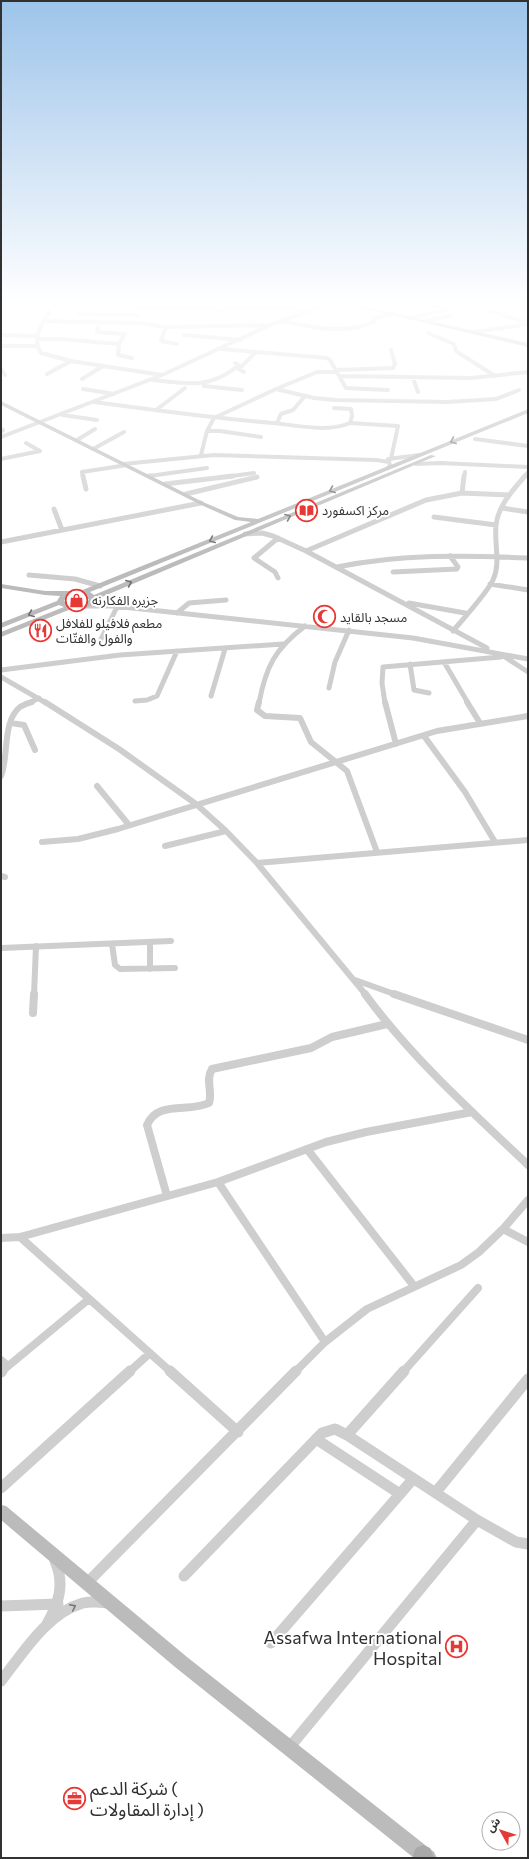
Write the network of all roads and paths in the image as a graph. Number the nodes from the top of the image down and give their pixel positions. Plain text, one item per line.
1 (130, 388) edge
2 (185, 388) dead end
3 (223, 388) edge
4 (279, 388) edge
5 (344, 388) edge
6 (416, 388) edge
7 (82, 389) dead end
8 (276, 389) junction
9 (242, 390) dead end
10 (388, 390) dead end
11 (519, 390) dead end
12 (418, 392) dead end
13 (114, 394) junction
14 (305, 396) junction
15 (94, 402) junction
16 (1, 403) edge
17 (334, 408) dead end
18 (156, 410) junction
19 (528, 411) edge
20 (60, 415) junction
21 (528, 417) edge
22 (214, 418) junction
23 (97, 420) dead end
24 (41, 422) junction
25 (277, 423) junction
26 (350, 423) junction
27 (495, 424) junction
28 (505, 427) junction
29 (95, 429) dead end
30 (207, 431) junction
31 (124, 432) dead end
32 (1, 434) edge
33 (261, 437) dead end
34 (475, 439) junction
35 (77, 440) junction
36 (26, 443) dead end
37 (528, 446) edge
38 (93, 448) junction
39 (201, 455) junction
40 (420, 455) junction
41 (430, 458) junction
42 (1, 459) edge
43 (391, 459) junction
44 (376, 460) junction
45 (440, 463) junction
46 (416, 464) junction
47 (125, 465) junction
48 (528, 467) edge
49 (207, 468) dead end
50 (388, 468) junction
51 (465, 472) dead end
52 (528, 472) edge
53 (254, 473) dead end
54 (149, 476) junction
55 (257, 477) dead end
56 (165, 484) junction
57 (86, 489) dead end
58 (462, 493) junction
59 (186, 494) junction
60 (509, 495) junction
61 (202, 503) junction
62 (502, 508) junction
63 (54, 509) dead end
64 (528, 512) edge
65 (434, 517) dead end
66 (264, 518) junction
67 (237, 519) junction
68 (274, 522) junction
69 (496, 525) junction
70 (62, 530) junction
71 (235, 530) junction
72 (245, 534) junction
73 (275, 537) junction
74 (1, 542) edge
75 (306, 551) junction
76 (450, 556) junction
77 (497, 556) junction
78 (528, 558) edge
79 (336, 567) junction
80 (393, 572) dead end
81 (29, 575) dead end
82 (278, 578) dead end
83 (490, 584) junction
84 (1, 586) edge
85 (100, 586) junction
86 (528, 590) edge
87 (35, 592) junction
88 (82, 593) junction
89 (69, 594) junction
90 (93, 598) junction
91 (226, 600) dead end
92 (60, 601) junction
93 (403, 602) junction
94 (86, 606) junction
95 (115, 606) junction
96 (71, 607) junction
97 (177, 613) junction
98 (465, 613) junction
99 (1, 626) edge
100 (306, 626) junction
101 (349, 630) junction
102 (453, 631) junction
103 (1, 635) edge
104 (100, 641) dead end
105 (283, 644) junction
106 (225, 649) junction
107 (177, 651) junction
108 (503, 655) junction
109 (528, 659) edge
110 (444, 662) junction
111 (410, 664) junction
112 (1, 670) edge
113 (528, 672) edge
114 (1, 677) edge
115 (329, 688) dead end
116 (429, 693) dead end
117 (211, 696) dead end
118 (39, 698) junction
119 (135, 701) dead end
120 (528, 716) edge
121 (11, 723) junction
122 (480, 723) junction
123 (424, 736) junction
124 (396, 744) junction
125 (35, 750) dead end
126 (335, 762) junction
127 (1, 776) edge
128 (96, 786) dead end
129 (196, 804) junction
130 (129, 825) junction
131 (226, 831) junction
132 (528, 840) edge
133 (42, 842) dead end
134 (494, 842) junction
135 (165, 846) dead end
136 (377, 852) junction
137 (257, 863) junction
138 (171, 941) dead end
139 (150, 942) junction
140 (112, 944) junction
141 (36, 946) junction
142 (1, 948) edge
143 (175, 968) dead end
144 (150, 969) junction
145 (355, 980) junction
146 (33, 1013) dead end
147 (387, 1024) junction
148 (528, 1040) edge
149 (472, 1112) junction
150 (307, 1149) junction
151 (528, 1165) edge
152 (218, 1182) junction
153 (167, 1196) junction
154 (528, 1200) edge
155 (503, 1229) junction
156 (20, 1237) junction
157 (1, 1238) edge
158 (528, 1242) edge
159 (414, 1286) junction
160 (478, 1288) dead end
161 (89, 1299) junction
162 (325, 1342) junction
163 (150, 1353) junction
164 (3, 1366) edge
165 (528, 1379) edge
166 (238, 1432) junction
167 (347, 1435) junction
168 (316, 1439) junction
169 (413, 1479) junction
170 (1, 1488) edge
171 (436, 1492) junction
172 (400, 1494) junction
173 (1, 1511) edge
174 (477, 1520) junction
175 (528, 1544) edge
176 (52, 1555) junction
177 (184, 1576) dead end
178 (86, 1584) junction
179 (109, 1603) junction
180 (58, 1604) junction
181 (1, 1606) edge
182 (44, 1630) junction
183 (271, 1643) dead end
184 (1, 1681) edge
185 (289, 1748) junction
186 (425, 1857) edge

1 - 13 street
2 - 18 street
3 - 9 street
4 - 8 street
5 - 10 street
6 - 12 street
7 - 13 street
8 - 14 street
8 - 22 street
11 - 14 street
13 - 15 street
14 - 25 street
15 - 18 street
15 - 20 street
16 - 24 main road
17 - 26 street
18 - 22 street
19 - 27 main road
20 - 23 street
20 - 24 street
21 - 28 main road
22 - 25 street
22 - 30 street
24 - 32 street
24 - 35 main road
25 - 26 street
26 - 43 street
27 - 28 main road
27 -> 40 main road
28 - 34 main road
29 - 35 street
30 - 33 street
30 - 39 street
31 - 38 street
34 - 37 street
34 - 41 main road
35 - 38 main road
36 - 42 street
38 - 47 main road
39 - 44 street
39 - 47 street
40 - 43 street
40 - 50 main road
41 - 45 street
41 - 46 main road
43 - 44 street
44 - 50 street
45 - 46 street
45 - 48 street
68 -> 46 main road
47 - 54 main road
47 - 57 street
49 - 54 street
50 -> 66 main road
51 - 58 street
52 - 60 street
53 - 56 street
54 - 56 main road
55 - 59 street
56 - 59 main road
58 - 60 street
58 - 75 street
59 - 61 main road
60 - 62 street
61 - 67 main road
61 - 70 street
62 - 64 street
62 - 69 street
63 - 70 street
65 - 69 street
66 - 67 main road
66 - 71 main road
67 - 71 main road
68 - 72 main road
68 - 73 street
69 - 77 street
70 - 74 street
71 -> 85 main road
72 - 73 street
90 -> 72 main road
73 - 75 street
73 - 82 street
75 - 79 street
76 - 77 street
76 - 79 street
76 - 80 street
77 - 78 street
77 - 83 street
79 - 93 street
81 - 85 street
83 - 86 street
83 - 98 street
84 - 87 main road
85 - 88 main road
87 - 89 main road
87 - 92 main road
88 - 89 main road
88 - 90 main road
89 - 92 main road
90 - 94 main road
90 - 95 street
91 - 97 street
92 - 96 main road
92 -> 99 main road
93 - 98 street
93 - 102 street
94 - 95 street
94 - 96 main road
95 - 97 street
95 - 104 street
96 - 103 main road
97 - 100 street
98 - 102 street
100 - 101 street
100 - 105 street
101 - 108 street
101 - 115 street
102 - 108 street
105 - 106 street
105 - 126 street
106 - 107 street
106 - 117 street
107 - 112 street
107 - 119 street
108 - 109 street
108 - 110 street
108 - 113 street
110 - 111 street
110 - 122 street
111 - 116 street
111 - 124 street
114 - 118 street
118 - 121 street
118 - 129 street
120 - 122 street
121 - 125 street
121 - 127 street
122 - 123 street
123 - 124 street
123 - 134 street
124 - 126 street
126 - 129 street
126 - 136 street
128 - 130 street
129 - 130 street
129 - 131 street
130 - 133 street
131 - 135 street
131 - 137 street
132 - 134 street
134 - 136 street
136 - 137 street
137 - 145 street
138 - 139 street
139 - 140 street
139 - 144 street
140 - 141 street
140 - 144 street
141 - 142 street
141 - 146 street
143 - 144 street
145 - 147 street
145 - 148 street
147 - 149 street
147 - 153 street
149 - 150 street
149 - 151 street
150 - 152 street
150 - 159 street
152 - 153 street
152 - 162 street
153 - 156 street
154 - 155 street
155 - 158 street
155 - 159 street
156 - 157 street
156 - 161 street
159 - 162 street
160 - 167 street
161 - 163 street
161 - 164 street
162 - 166 street
163 - 166 street
163 - 170 street
165 - 171 street
166 - 178 street
167 - 168 street
167 - 169 street
168 - 172 street
168 - 177 street
169 - 171 street
169 - 172 street
171 - 174 street
172 - 183 street
173 - 176 main road
174 - 175 street
174 - 185 street
176 - 178 main road
176 - 180 street
178 - 179 main road
182 -> 179 street
179 - 185 main road
180 - 181 street
180 - 182 street
182 - 184 street
185 - 186 main road

